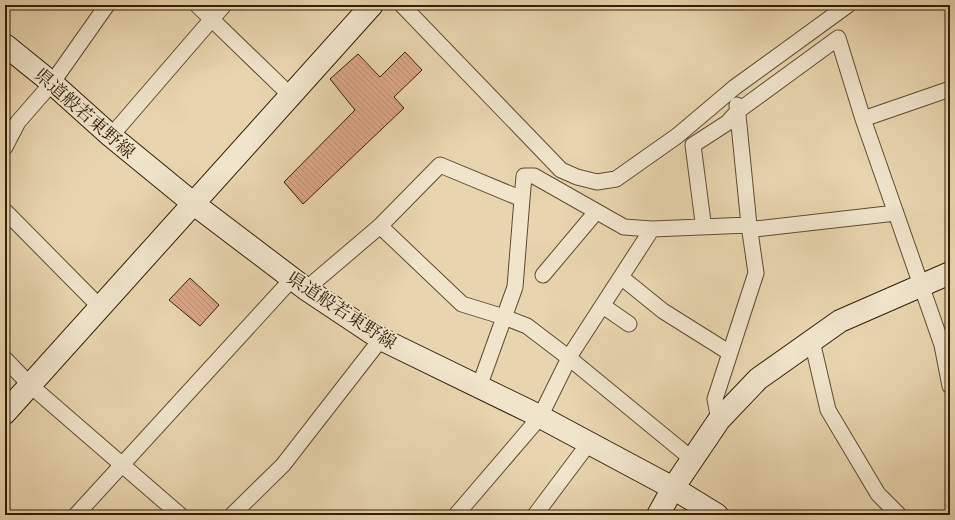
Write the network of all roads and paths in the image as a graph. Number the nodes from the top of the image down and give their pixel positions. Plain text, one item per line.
1 (108, 5) edge
2 (197, 5) edge
3 (224, 5) edge
4 (372, 5) edge
5 (402, 5) edge
6 (848, 5) edge
7 (212, 18) junction
8 (5, 45) edge
9 (52, 83) junction
10 (735, 87) junction
11 (950, 89) edge
12 (291, 96) junction
13 (738, 111) junction
14 (863, 119) junction
15 (111, 136) junction
16 (5, 147) edge
17 (522, 199) junction
18 (194, 204) junction
19 (5, 211) edge
20 (596, 212) junction
21 (896, 213) junction
22 (703, 222) dead end
23 (380, 226) junction
24 (752, 227) junction
25 (652, 228) junction
26 (950, 273) edge
27 (543, 275) dead end
28 (621, 277) junction
29 (299, 284) junction
30 (920, 286) junction
31 (602, 306) junction
32 (100, 307) junction
33 (504, 317) junction
34 (629, 324) dead end
35 (381, 339) junction
36 (812, 341) junction
37 (730, 353) junction
38 (569, 358) junction
39 (5, 359) edge
40 (30, 385) junction
41 (950, 386) edge
42 (479, 387) junction
43 (5, 413) edge
44 (540, 417) junction
45 (719, 420) junction
46 (589, 443) junction
47 (692, 459) junction
48 (122, 465) junction
49 (673, 488) junction
50 (76, 515) edge
51 (180, 515) edge
52 (232, 515) edge
53 (456, 515) edge
54 (535, 515) edge
55 (658, 515) edge
56 (717, 515) edge
57 (900, 515) edge

1 - 9 street
2 - 7 street
3 - 7 street
4 - 12 street
5 - 10 street
6 - 10 street
7 - 12 street
7 - 15 street
8 - 9 street, 県道般若東野線
9 - 15 street, 県道般若東野線
9 - 16 street
10 - 13 street
11 - 14 street
12 - 18 street
13 - 14 street
13 - 22 street
13 - 24 street
14 - 21 street
15 - 18 street, 県道般若東野線
17 - 20 street
17 - 23 street
17 - 33 street
18 - 29 street, 県道般若東野線
18 - 32 street
19 - 32 street
20 - 25 street
20 - 27 street
21 - 24 street
21 - 30 street
23 - 29 street
23 - 33 street
24 - 25 street
24 - 37 street
25 - 28 street
26 - 30 street
28 - 31 street
28 - 37 street
29 - 35 street, 県道般若東野線
29 - 48 street
30 - 36 street
30 - 41 street
31 - 34 street
31 - 38 street
32 - 40 street
33 - 38 street
33 - 42 street
35 - 42 street, 県道般若東野線
35 - 52 street
36 - 45 street
36 - 57 street
37 - 45 street
38 - 44 street
38 - 47 street
39 - 40 street
40 - 43 street
40 - 48 street
42 - 44 street, 県道般若東野線
44 - 46 street, 県道般若東野線
44 - 53 street
45 - 47 street
46 - 49 street, 県道般若東野線
46 - 54 street
47 - 49 street
48 - 50 street
48 - 51 street
49 - 55 street
49 - 56 street, 県道般若東野線

